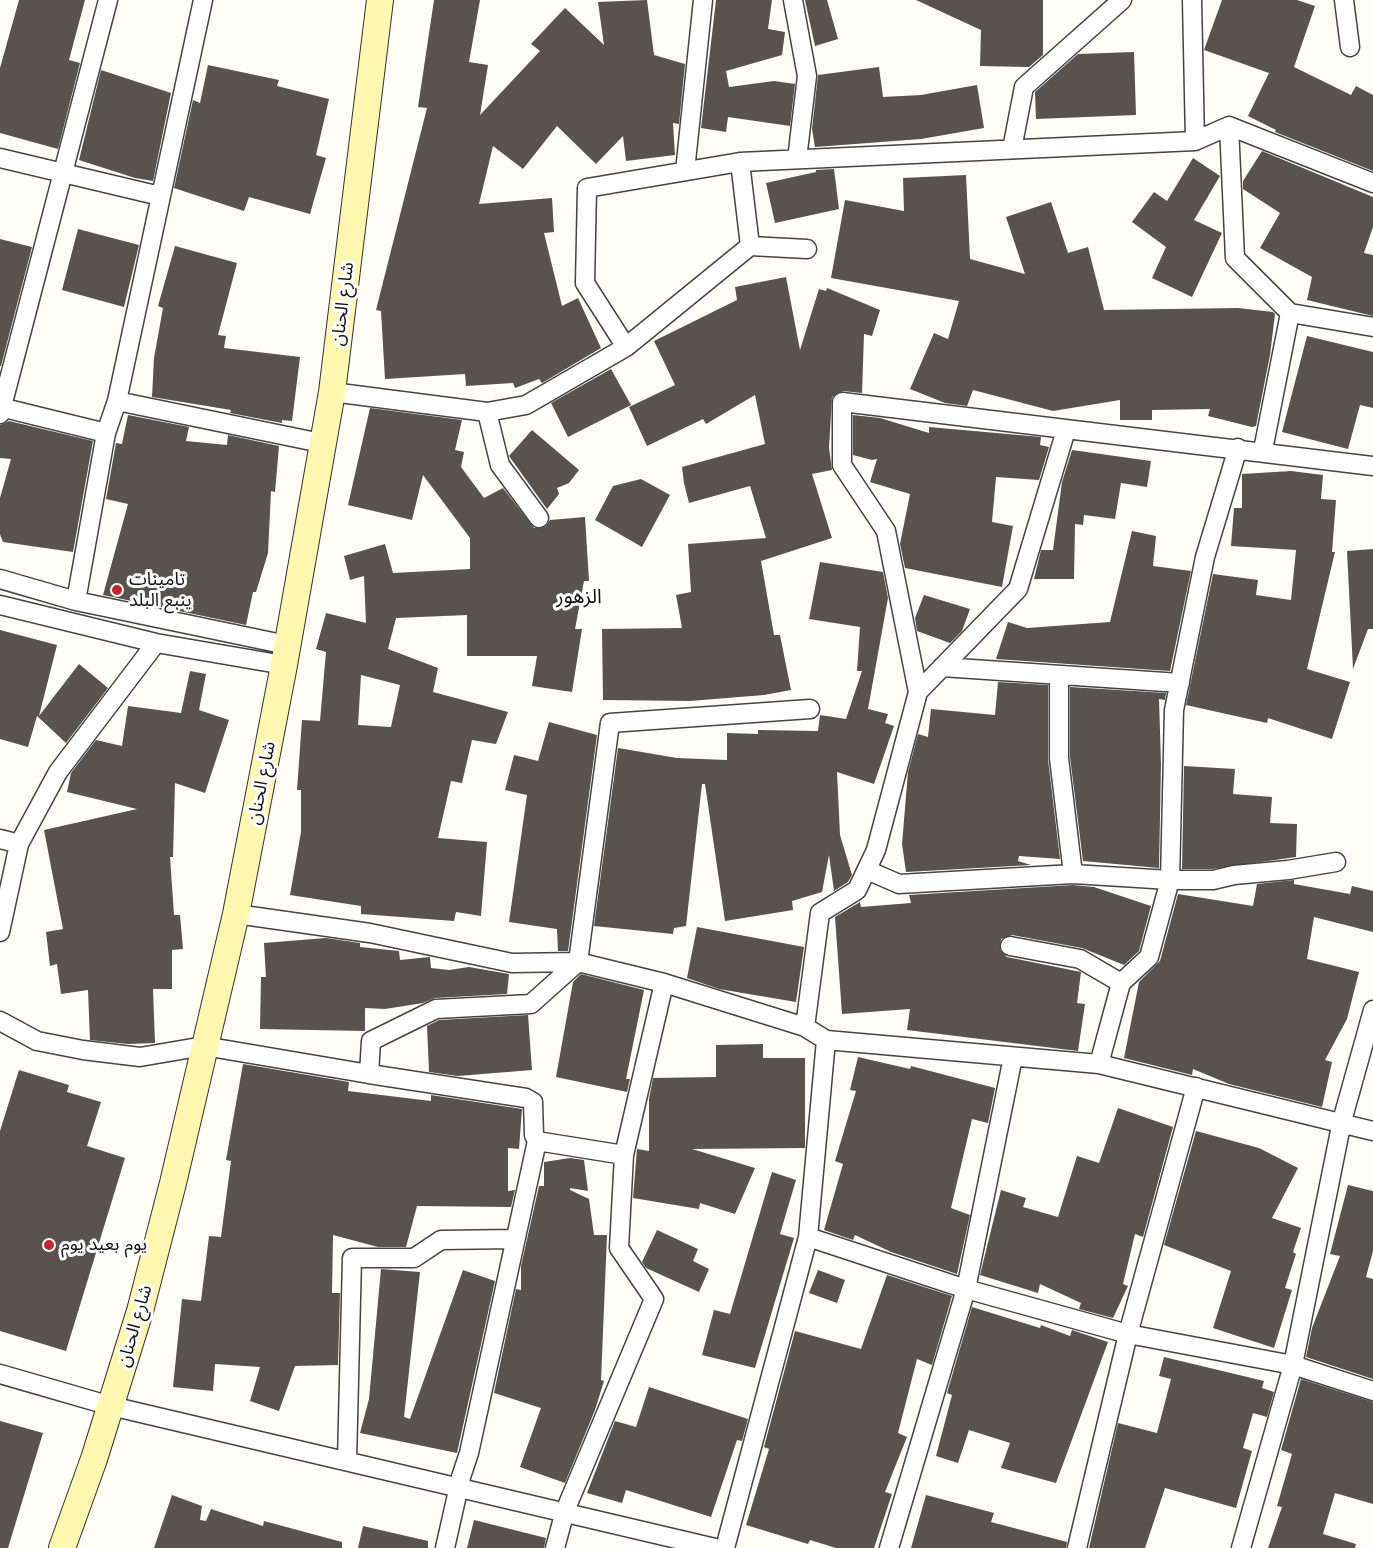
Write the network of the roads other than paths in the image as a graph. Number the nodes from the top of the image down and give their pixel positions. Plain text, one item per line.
1 (108, 0) edge
2 (203, 0) edge
3 (380, 0) edge
4 (703, 0) edge
5 (793, 0) edge
6 (1122, 0) edge
7 (1192, 0) edge
8 (1344, 0) edge
9 (1350, 47) dead end
10 (1229, 126) junction
11 (1195, 141) junction
12 (1012, 149) junction
13 (0, 158) edge
14 (797, 159) junction
15 (740, 162) junction
16 (685, 171) junction
17 (63, 174) junction
18 (1373, 183) edge
19 (160, 196) junction
20 (750, 246) junction
21 (807, 249) dead end
22 (1290, 313) junction
23 (1373, 327) edge
24 (626, 347) junction
25 (332, 392) junction
26 (117, 401) junction
27 (0, 410) edge
28 (487, 412) junction
29 (1066, 430) junction
30 (106, 434) junction
31 (321, 443) junction
32 (1238, 448) junction
33 (1263, 450) junction
34 (1373, 466) edge
35 (539, 518) dead end
36 (0, 579) edge
37 (76, 601) junction
38 (0, 605) edge
39 (156, 643) junction
40 (286, 655) junction
41 (942, 667) junction
42 (1059, 675) junction
43 (1180, 683) junction
44 (918, 692) junction
45 (810, 709) dead end
46 (0, 839) edge
47 (19, 844) junction
48 (1336, 862) dead end
49 (867, 870) junction
50 (1073, 874) junction
51 (1170, 880) junction
52 (236, 914) junction
53 (0, 932) edge
54 (1010, 946) dead end
55 (578, 962) junction
56 (664, 983) junction
57 (1121, 983) junction
58 (1373, 1010) edge
59 (0, 1021) edge
60 (805, 1028) junction
61 (826, 1040) junction
62 (204, 1046) junction
63 (1013, 1057) junction
64 (1099, 1064) junction
65 (369, 1074) junction
66 (1196, 1087) junction
67 (1342, 1121) junction
68 (1373, 1131) edge
69 (537, 1141) junction
70 (624, 1155) junction
71 (808, 1237) junction
72 (514, 1239) junction
73 (966, 1289) junction
74 (1128, 1334) junction
75 (1293, 1365) junction
76 (0, 1374) edge
77 (1373, 1390) edge
78 (111, 1406) junction
79 (347, 1461) junction
80 (460, 1487) junction
81 (565, 1511) junction
82 (62, 1548) edge
83 (445, 1548) edge
84 (555, 1548) edge
85 (715, 1548) edge
86 (725, 1548) edge
87 (889, 1548) edge
88 (1077, 1548) edge
89 (1241, 1548) edge

1 - 17 street
2 - 19 street
3 - 25 main road, شارع الحنان
4 - 16 street
5 - 14 street
6 - 12 street
7 - 11 street
8 - 9 street
10 - 11 street
10 - 18 street
10 - 22 street
11 - 12 street
12 - 14 street
13 - 17 street
14 - 15 street
15 - 16 street
15 - 20 street
16 - 24 street
17 - 19 street
17 - 27 street
19 - 26 street
20 - 21 street
20 - 24 street
22 - 23 street
22 - 33 street
24 - 28 street
25 - 28 street
25 - 31 main road, شارع الحنان
26 - 30 street
26 - 31 street
27 - 30 street
28 - 35 street
29 - 32 street
29 - 41 street
29 - 44 street
30 - 37 street
31 - 40 main road, شارع الحنان
32 - 33 street
32 - 43 street
33 - 34 street
36 - 37 street
37 - 40 street
38 - 39 street
39 - 40 street
39 - 47 street
40 - 52 main road, شارع الحنان
41 - 42 street
41 - 44 street
42 - 43 street
42 - 50 street
43 - 51 street
44 - 49 street
45 - 55 street
46 - 47 street
47 - 53 street
48 - 51 street
49 - 50 street
49 - 60 street
50 - 51 street
51 - 57 street
52 - 55 street
52 - 62 main road, شارع الحنان
54 - 57 street
55 - 56 street
55 - 65 street
56 - 60 street
56 - 70 street
57 - 64 street
58 - 67 street
59 - 62 street
60 - 61 street
61 - 63 street
61 - 71 street
62 - 65 street
62 - 78 main road, شارع الحنان
63 - 64 street
63 - 73 street
64 - 66 street
65 - 69 street
66 - 67 street
66 - 74 street
67 - 68 street
67 - 75 street
69 - 70 street
69 - 72 street
70 - 81 street
71 - 73 street
71 - 86 street
72 - 79 street
72 - 80 street
73 - 74 street
73 - 87 street
74 - 75 street
74 - 88 street
75 - 77 street
75 - 89 street
76 - 78 street
78 - 79 street
78 - 82 main road, شارع الحنان
79 - 80 street
80 - 81 street
80 - 83 street
81 - 84 street
81 - 85 street

